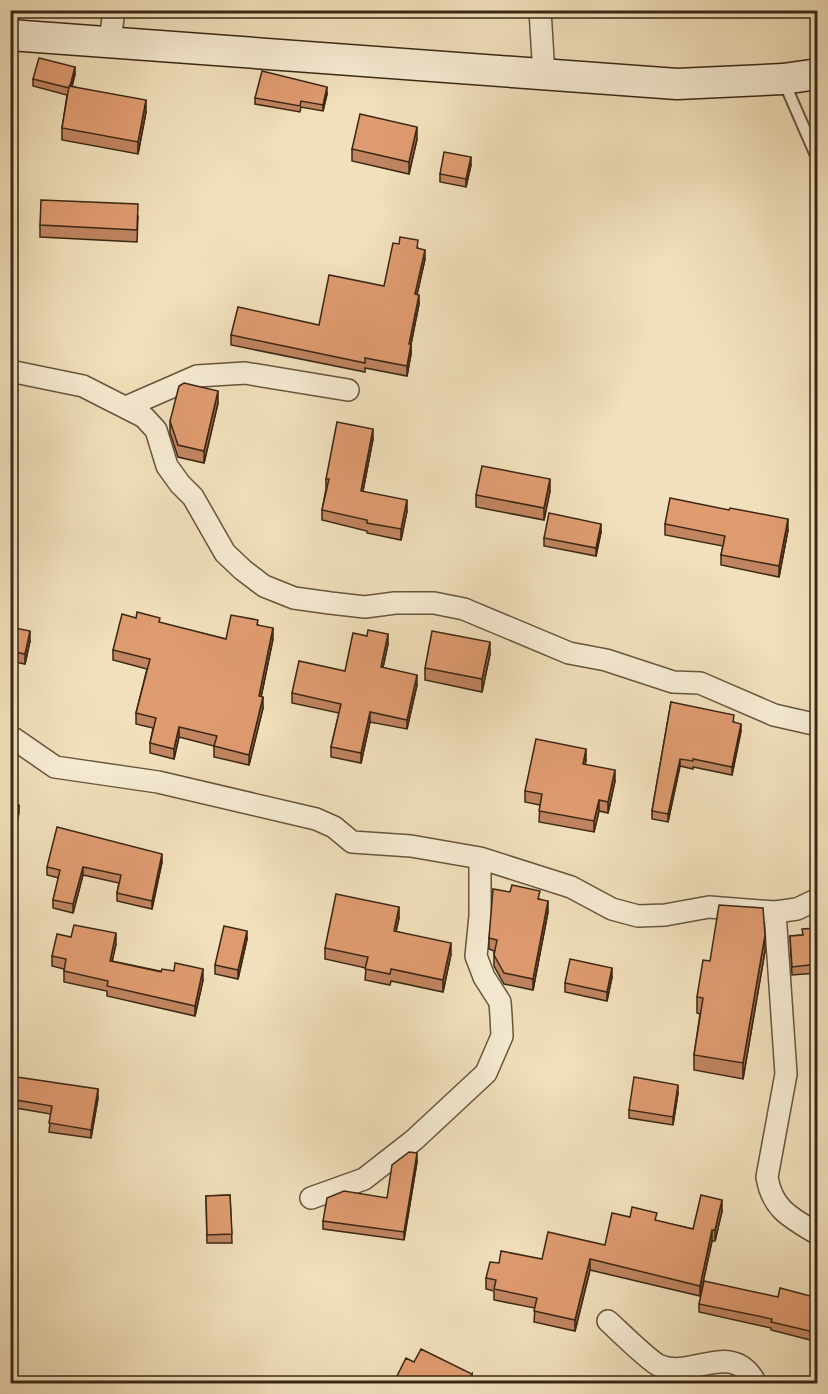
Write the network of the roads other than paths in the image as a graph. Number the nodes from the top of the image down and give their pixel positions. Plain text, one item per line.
1 (114, 10) edge
2 (540, 10) edge
3 (10, 35) edge
4 (110, 41) junction
5 (818, 74) edge
6 (544, 76) junction
7 (783, 79) junction
8 (818, 160) edge
9 (10, 371) edge
10 (348, 390) dead end
11 (126, 407) junction
12 (818, 725) edge
13 (10, 736) edge
14 (480, 858) junction
15 (818, 899) edge
16 (775, 912) junction
17 (311, 1198) dead end
18 (818, 1234) edge
19 (608, 1321) dead end
20 (756, 1383) edge

1 - 4 street
2 - 6 street
3 - 4 main road
4 - 6 main road
5 - 7 main road
6 - 7 main road
7 - 8 lane
9 - 11 street
10 - 11 street
11 - 12 street
13 - 14 street
14 - 16 street
14 - 17 street
15 - 16 street
16 - 18 street
19 - 20 street

